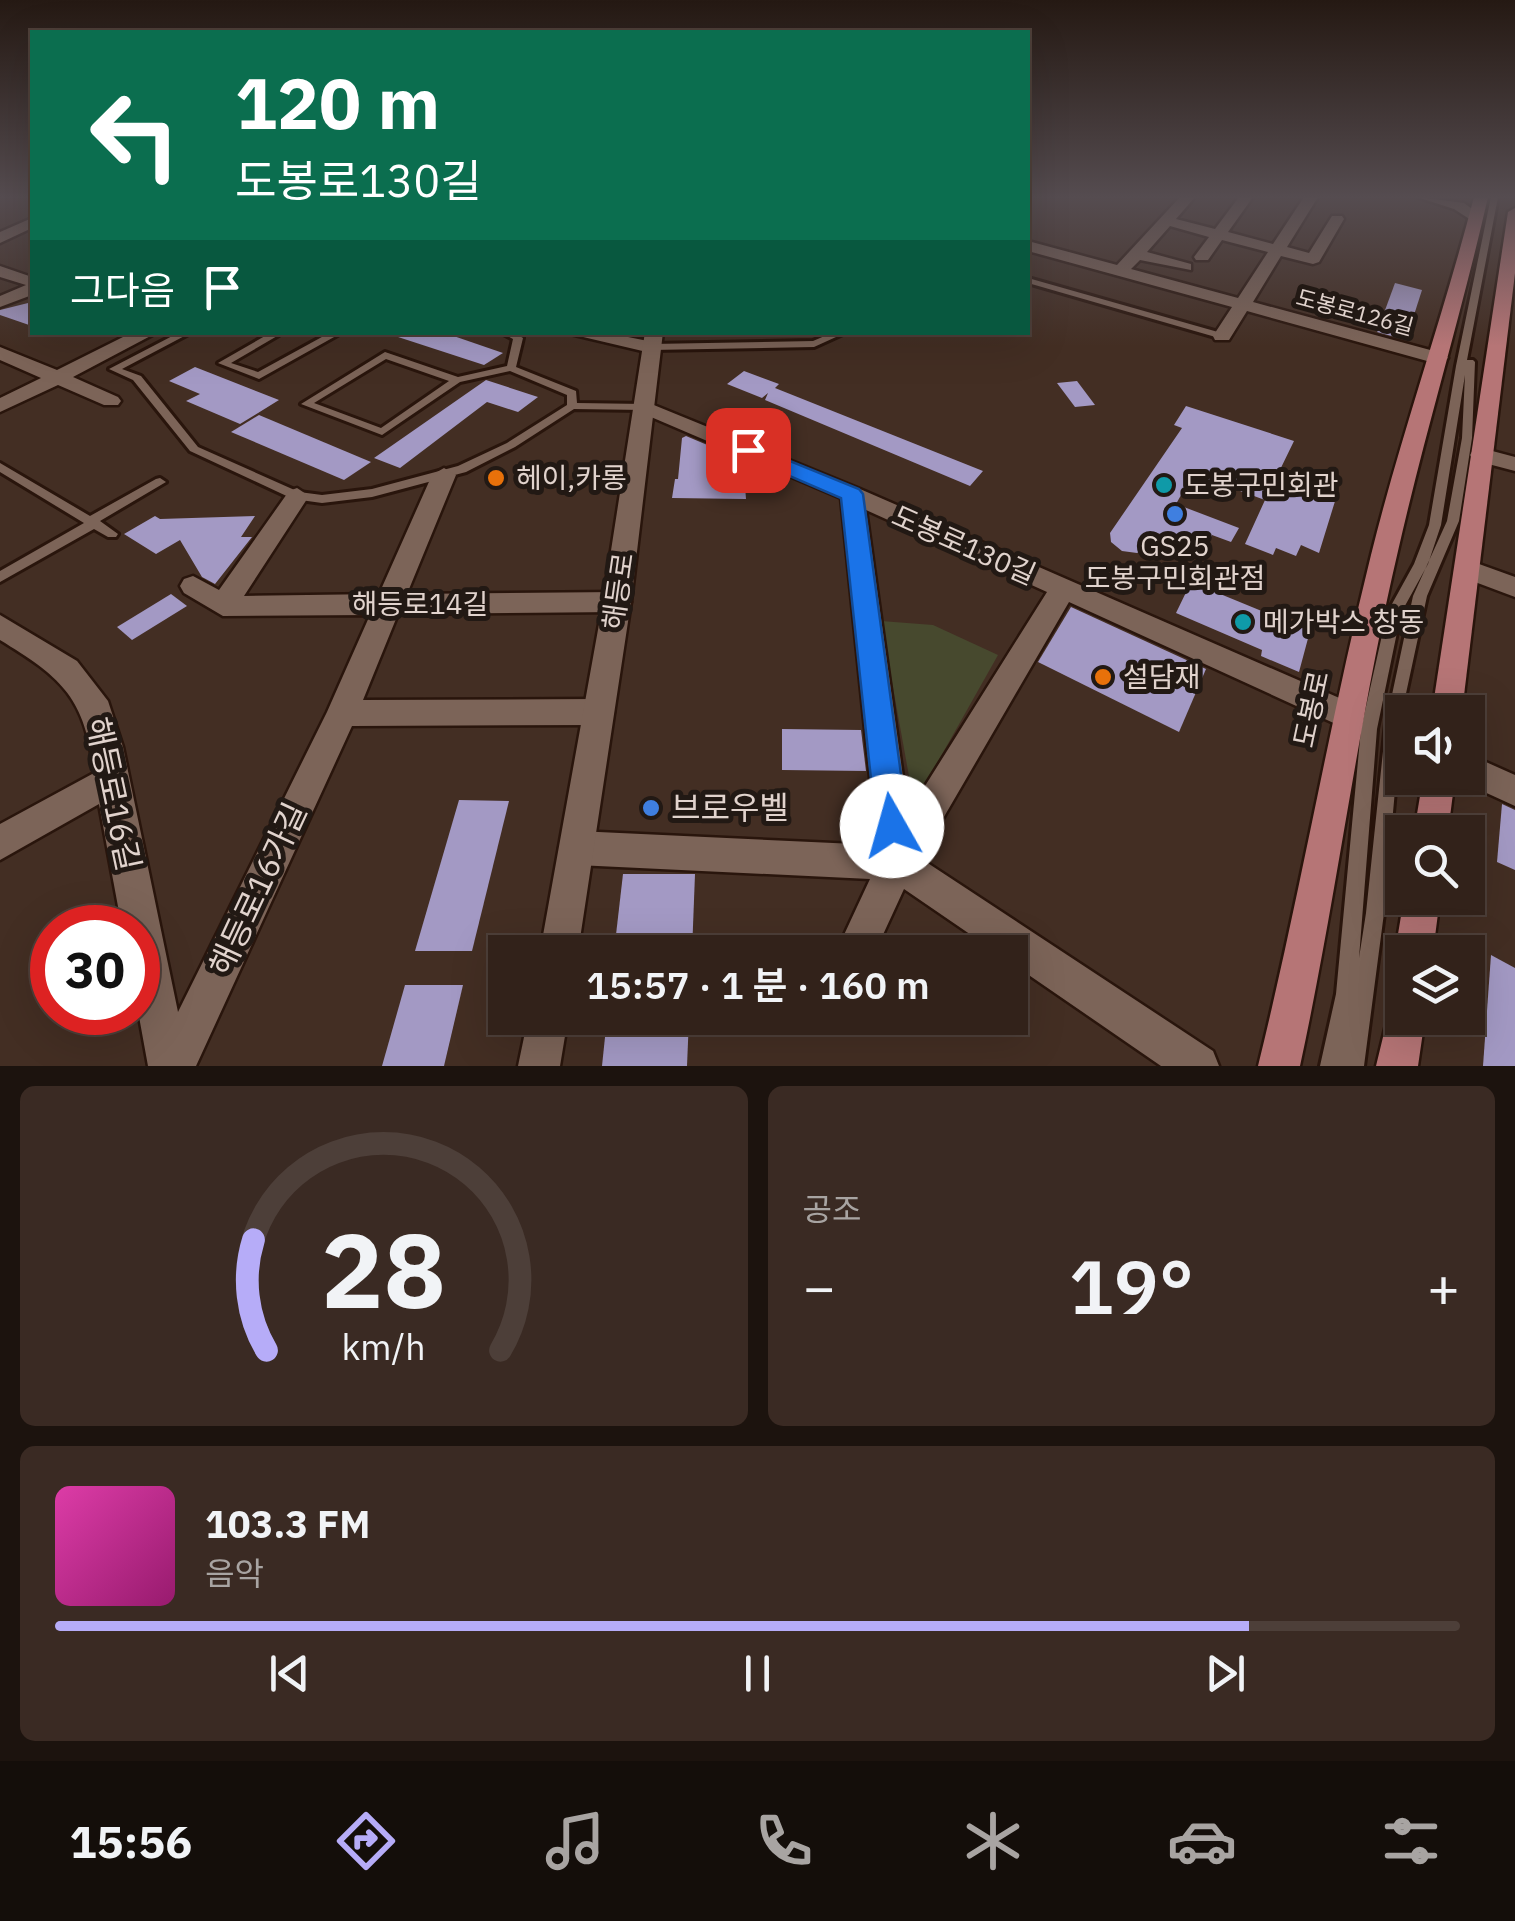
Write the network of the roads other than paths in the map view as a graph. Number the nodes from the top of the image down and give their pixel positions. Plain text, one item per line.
1 (1031, 247) edge
2 (1143, 247) edge
3 (1209, 247) edge
4 (1267, 247) edge
5 (1280, 247) edge
6 (1320, 247) edge
7 (1471, 247) edge
8 (1478, 247) edge
9 (1492, 247) edge
10 (1512, 247) edge
11 (1278, 250) junction
12 (1136, 254) junction
13 (1202, 258) dead end
14 (1186, 267) dead end
15 (0, 271) edge
16 (1120, 272) junction
17 (1030, 281) edge
18 (30, 285) edge
19 (30, 287) edge
20 (1508, 293) edge
21 (0, 302) edge
22 (1244, 304) junction
23 (143, 335) edge
24 (182, 335) edge
25 (274, 335) edge
26 (333, 335) edge
27 (511, 335) edge
28 (601, 335) edge
29 (836, 335) edge
30 (1222, 336) joint
31 (653, 340) edge
32 (0, 353) edge
33 (1438, 358) junction
34 (512, 368) junction
35 (59, 377) junction
36 (457, 380) junction
37 (111, 400) dead end
38 (0, 406) edge
39 (572, 406) junction
40 (644, 406) junction
41 (1482, 454) junction
42 (1515, 464) edge
43 (0, 466) edge
44 (444, 475) junction
45 (160, 482) dead end
46 (852, 494) junction
47 (297, 496) junction
48 (92, 522) junction
49 (112, 534) dead end
50 (1468, 569) junction
51 (0, 578) edge
52 (193, 586) dead end
53 (1515, 587) edge
54 (1063, 590) junction
55 (617, 602) junction
56 (386, 604) junction
57 (223, 606) junction
58 (0, 626) edge
59 (1449, 695) edge
60 (600, 712) junction
61 (342, 713) junction
62 (1349, 716) junction
63 (1485, 777) edge
64 (111, 780) junction
65 (1515, 791) edge
66 (0, 843) edge
67 (578, 848) junction
68 (896, 863) junction
69 (562, 935) edge
70 (863, 935) edge
71 (545, 1035) edge
72 (1402, 1035) edge
73 (172, 1066) edge
74 (540, 1066) edge
75 (1198, 1066) edge
76 (1279, 1066) edge
77 (1332, 1066) edge
78 (1353, 1066) edge
79 (1397, 1066) edge

1 - 16 street, 도봉로126길
2 - 12 street
3 - 13 street
4 - 11 street
5 - 11 street
6 - 11 street
7 - 33 main road, 도봉로
8 - 77 lane
9 - 78 lane
10 - 20 main road
11 - 22 street
12 - 14 street
12 - 16 street
15 - 18 street
16 - 22 street, 도봉로126길
17 - 30 lane
19 - 21 street
20 - 41 main road
22 - 30 street
22 - 33 street, 도봉로126길
23 - 35 street
24 - 47 lane
25 - 26 lane
27 - 34 lane
28 - 31 street
29 - 31 lane
31 - 40 street, 해등로
32 - 35 street
33 - 62 main road, 도봉로
34 - 36 lane
34 - 39 lane
35 - 37 street
35 - 38 street
36 - 36 lane
39 - 40 lane
39 - 44 lane
40 - 46 street, 도봉로130길
40 - 55 street, 해등로
41 - 42 street
41 - 50 main road
43 - 48 lane
44 - 47 lane
44 - 56 street, 해등로16가길
45 - 48 lane
46 - 54 street, 도봉로130길
46 - 68 street
47 - 57 street
48 - 49 lane
48 - 51 lane
50 - 53 street
50 - 59 main road
52 - 57 street
54 - 62 street, 도봉로130길
54 - 68 street, 도봉로130길
55 - 56 street, 해등로14길
55 - 60 street, 해등로
56 - 57 street, 해등로14길
56 - 61 street, 해등로16가길
58 - 64 street, 해등로16길
60 - 61 street
60 - 67 street, 해등로
61 - 73 street, 해등로16가길
62 - 76 main road, 도봉로
63 - 65 street
64 - 66 street
64 - 73 street, 해등로16길
67 - 68 street
67 - 69 street, 해등로
68 - 70 street
68 - 75 street
71 - 74 street
72 - 79 main road

